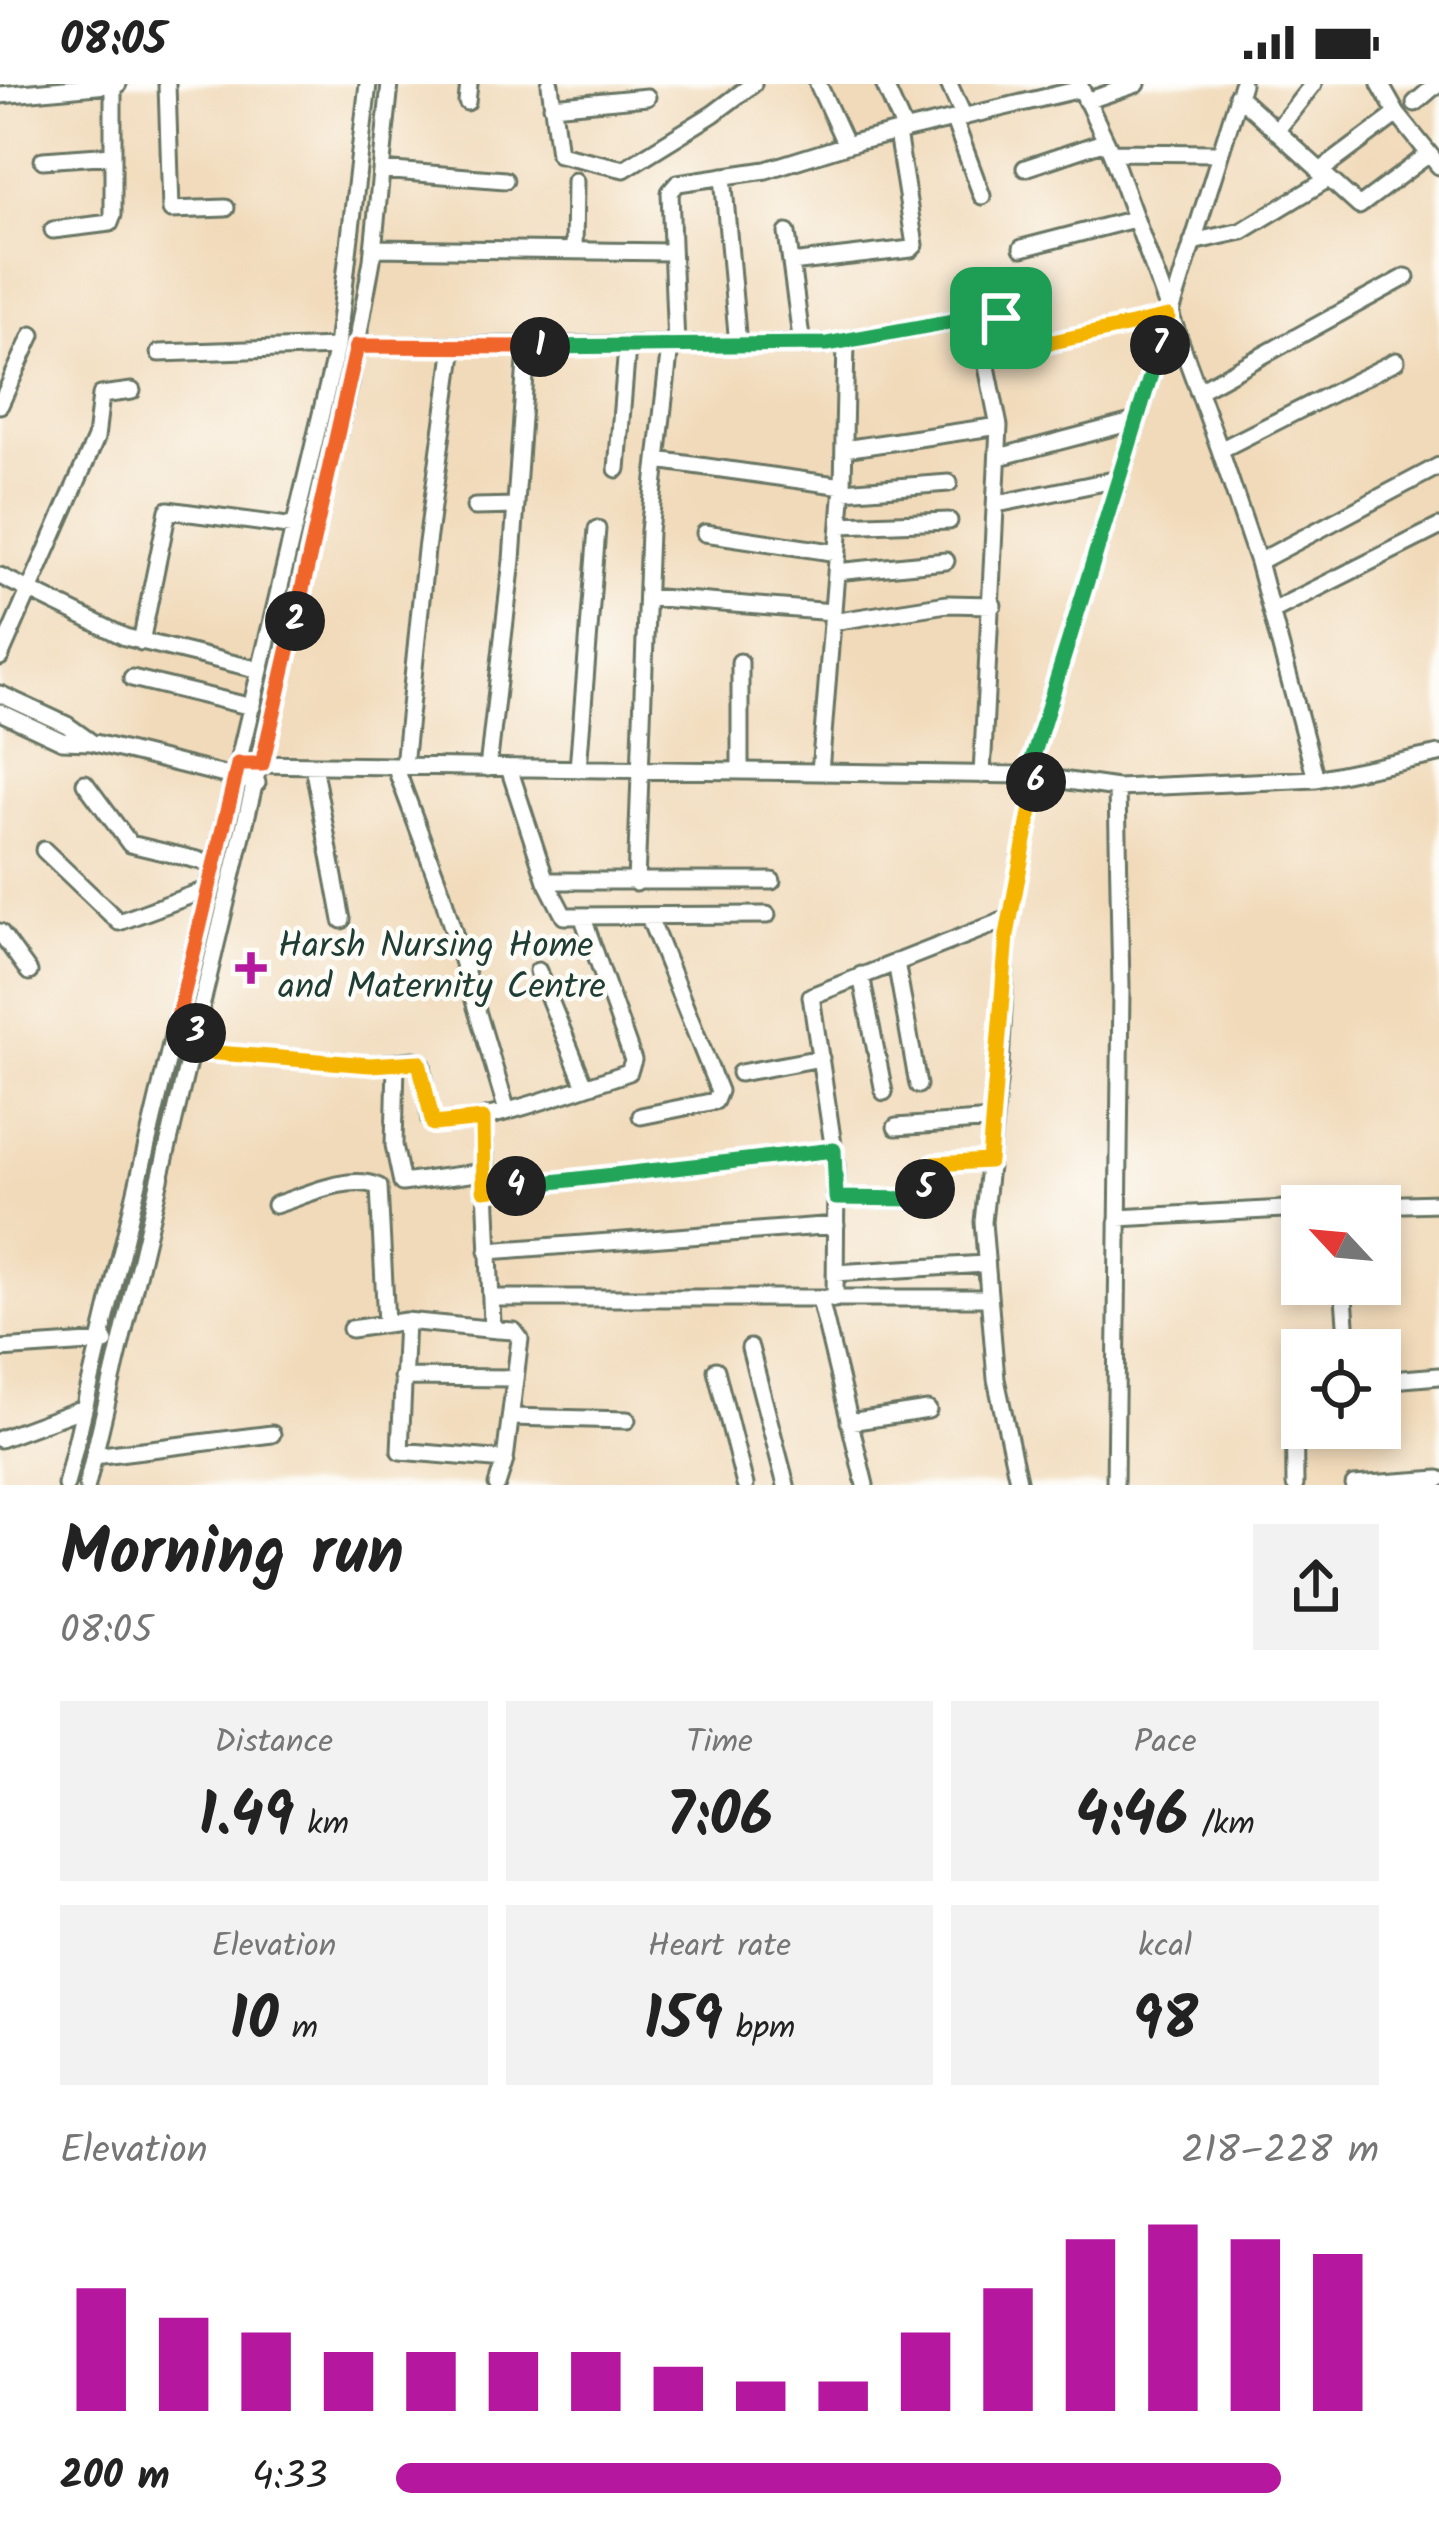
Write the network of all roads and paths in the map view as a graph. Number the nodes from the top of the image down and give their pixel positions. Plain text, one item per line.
1 (116, 84) edge
2 (167, 84) edge
3 (368, 84) edge
4 (390, 84) edge
5 (469, 84) edge
6 (550, 84) edge
7 (753, 84) edge
8 (818, 84) edge
9 (884, 84) edge
10 (949, 84) edge
11 (1137, 84) edge
12 (1313, 84) edge
13 (1380, 84) edge
14 (1437, 84) edge
15 (1240, 90) edge
16 (1082, 91) edge
17 (0, 95) edge
18 (647, 97) dead end
19 (467, 102) dead end
20 (1415, 103) dead end
21 (552, 106) junction
22 (1397, 114) junction
23 (959, 118) junction
24 (1276, 131) junction
25 (901, 132) junction
26 (846, 145) junction
27 (1108, 147) junction
28 (1219, 153) junction
29 (113, 155) junction
30 (43, 160) dead end
31 (1434, 160) edge
32 (1025, 167) dead end
33 (381, 170) junction
34 (723, 176) junction
35 (1323, 176) junction
36 (505, 180) dead end
37 (575, 181) dead end
38 (982, 196) dead end
39 (226, 208) dead end
40 (1134, 219) junction
41 (53, 230) dead end
42 (787, 232) dead end
43 (1192, 242) junction
44 (373, 248) junction
45 (1022, 248) dead end
46 (574, 251) junction
47 (672, 252) junction
48 (791, 263) junction
49 (1406, 277) dead end
50 (1169, 316) junction
51 (976, 317) junction
52 (32, 335) dead end
53 (846, 341) junction
54 (738, 344) junction
55 (802, 345) junction
56 (357, 346) junction
57 (454, 346) junction
58 (673, 346) junction
59 (338, 347) junction
60 (527, 347) junction
61 (627, 347) junction
62 (160, 353) dead end
63 (1396, 361) dead end
64 (132, 391) dead end
65 (1198, 391) junction
66 (0, 405) edge
67 (1136, 421) junction
68 (999, 426) junction
69 (844, 449) junction
70 (1220, 450) junction
71 (999, 458) junction
72 (657, 460) junction
73 (1439, 466) edge
74 (617, 469) dead end
75 (1119, 478) junction
76 (949, 483) dead end
77 (843, 489) junction
78 (997, 504) junction
79 (516, 506) junction
80 (475, 507) dead end
81 (950, 521) dead end
82 (840, 525) junction
83 (295, 527) junction
84 (1439, 527) edge
85 (597, 529) dead end
86 (705, 533) dead end
87 (838, 553) junction
88 (946, 561) dead end
89 (1258, 562) junction
90 (836, 572) junction
91 (0, 576) edge
92 (29, 590) junction
93 (647, 597) junction
94 (993, 605) junction
95 (1272, 611) junction
96 (832, 618) junction
97 (141, 642) junction
98 (0, 657) edge
99 (740, 662) dead end
100 (260, 670) junction
101 (132, 678) dead end
102 (0, 694) edge
103 (252, 707) junction
104 (0, 712) edge
105 (92, 742) junction
106 (1439, 754) edge
107 (262, 764) junction
108 (313, 765) junction
109 (399, 766) junction
110 (488, 767) junction
111 (509, 768) junction
112 (578, 769) junction
113 (642, 770) junction
114 (236, 771) junction
115 (740, 771) junction
116 (820, 772) junction
117 (982, 775) junction
118 (1032, 776) junction
119 (1316, 779) junction
120 (85, 782) dead end
121 (257, 783) junction
122 (1117, 788) junction
123 (44, 850) dead end
124 (214, 864) junction
125 (546, 881) junction
126 (772, 881) dead end
127 (636, 884) junction
128 (208, 890) junction
129 (767, 915) dead end
130 (649, 917) junction
131 (583, 918) junction
132 (1010, 918) junction
133 (342, 920) dead end
134 (0, 932) edge
135 (896, 962) junction
136 (538, 971) dead end
137 (28, 972) dead end
138 (862, 975) junction
139 (178, 1017) junction
140 (199, 1021) junction
141 (192, 1051) junction
142 (821, 1058) junction
143 (396, 1062) junction
144 (740, 1073) dead end
145 (918, 1085) dead end
146 (585, 1086) junction
147 (884, 1092) dead end
148 (507, 1111) junction
149 (641, 1116) dead end
150 (483, 1119) junction
151 (993, 1120) junction
152 (896, 1127) dead end
153 (834, 1150) junction
154 (989, 1161) junction
155 (484, 1172) junction
156 (484, 1190) junction
157 (836, 1198) junction
158 (1439, 1203) edge
159 (1401, 1204) edge
160 (275, 1205) dead end
161 (1281, 1209) edge
162 (1118, 1218) junction
163 (836, 1225) junction
164 (488, 1251) junction
165 (985, 1264) junction
166 (836, 1273) junction
167 (491, 1298) junction
168 (988, 1298) junction
169 (828, 1299) junction
170 (406, 1322) junction
171 (386, 1323) junction
172 (351, 1329) dead end
173 (498, 1330) junction
174 (122, 1341) junction
175 (99, 1342) junction
176 (750, 1348) dead end
177 (0, 1349) edge
178 (716, 1370) dead end
179 (1439, 1376) edge
180 (402, 1377) junction
181 (515, 1378) junction
182 (1401, 1379) edge
183 (84, 1408) junction
184 (928, 1410) dead end
185 (511, 1417) junction
186 (627, 1420) dead end
187 (849, 1422) junction
188 (272, 1434) dead end
189 (0, 1439) edge
190 (1295, 1449) edge
191 (94, 1456) junction
192 (505, 1460) junction
193 (1439, 1479) edge
194 (66, 1485) edge
195 (87, 1485) edge
196 (497, 1485) edge
197 (745, 1485) edge
198 (786, 1485) edge
199 (865, 1485) edge
200 (1019, 1485) edge
201 (1115, 1485) edge
202 (1295, 1485) edge
203 (1354, 1485) edge

1 - 17 street
1 - 29 street
2 - 39 street
3 - 59 street
4 - 33 street
5 - 19 street
6 - 21 street
7 - 21 street
8 - 26 street
9 - 25 street
10 - 23 street
11 - 16 street
12 - 24 street
13 - 22 street
14 - 20 street
15 - 24 street
15 - 28 street
16 - 23 street
16 - 27 street
18 - 21 street
22 - 31 street
22 - 35 street
23 - 25 street
23 - 38 street
24 - 35 street
25 - 26 street
25 - 48 street
26 - 34 street
27 - 28 street
27 - 32 street
27 - 40 street
28 - 43 street
29 - 30 street
29 - 41 street
31 - 35 street
33 - 36 street
33 - 44 street
34 - 47 street
34 - 54 street
35 - 43 street
37 - 46 street
40 - 45 street
40 - 50 street
42 - 48 street
43 - 50 street
44 - 46 street
44 - 56 street
46 - 47 street
47 - 58 street
48 - 55 street
49 - 65 street
50 - 51 street
50 - 65 street
50 - 67 street
51 - 53 street
51 - 68 street
52 - 66 street
53 - 55 street
53 - 69 street
54 - 55 street
54 - 58 street
56 - 57 street
56 - 107 street
57 - 60 street
57 - 109 street
58 - 61 street
58 - 72 street
59 - 62 street
59 - 83 street
60 - 61 street
60 - 79 street
61 - 74 street
63 - 70 street
64 - 92 street
65 - 70 street
67 - 71 street
67 - 75 street
68 - 69 street
68 - 71 street
69 - 77 street
70 - 89 street
71 - 78 street
72 - 77 street
72 - 93 street
73 - 89 street
75 - 78 street
75 - 118 street
76 - 77 street
77 - 82 street
78 - 94 street
79 - 80 street
79 - 110 street
81 - 82 street
82 - 87 street
83 - 97 street
83 - 100 street
84 - 95 street
85 - 112 street
86 - 87 street
87 - 90 street
88 - 90 street
89 - 95 street
90 - 96 street
91 - 92 street
92 - 97 street
92 - 98 street
93 - 96 street
93 - 113 street
94 - 96 street
94 - 117 street
95 - 119 street
96 - 116 street
97 - 100 street
99 - 115 street
100 - 103 street
101 - 103 street
102 - 105 street
103 - 114 street
104 - 105 street
105 - 114 street
106 - 119 street
107 - 108 street
107 - 114 street
107 - 121 street
108 - 109 street
108 - 133 street
109 - 110 street
109 - 148 street
110 - 111 street
111 - 112 street
111 - 125 street
112 - 113 street
113 - 115 street
113 - 127 street
114 - 121 street
114 - 124 street
115 - 116 street
116 - 117 street
117 - 118 street
118 - 122 street
118 - 132 street
119 - 122 street
120 - 124 street
121 - 140 street
122 - 162 street
123 - 128 street
124 - 128 street
125 - 127 street
125 - 131 street
126 - 127 street
128 - 139 street
129 - 130 street
130 - 131 street
130 - 149 street
131 - 146 street
132 - 135 street
132 - 151 street
134 - 137 street
135 - 138 street
135 - 145 street
136 - 146 street
138 - 142 street
138 - 147 street
139 - 140 street
139 - 175 street
140 - 141 street
141 - 143 street
141 - 174 street
142 - 144 street
142 - 153 street
143 - 150 street
143 - 155 street
146 - 148 street
148 - 150 street
150 - 155 street
151 - 152 street
151 - 154 street
153 - 156 street
153 - 157 street
154 - 157 street
154 - 165 street
155 - 156 street
156 - 164 street
157 - 163 street
158 - 159 street
160 - 171 street
161 - 162 street
162 - 201 street
163 - 164 street
163 - 166 street
164 - 167 street
165 - 166 street
165 - 168 street
166 - 169 street
167 - 169 street
167 - 173 street
168 - 169 street
168 - 200 street
169 - 187 street
170 - 171 street
170 - 173 street
170 - 180 street
171 - 172 street
173 - 181 street
174 - 175 street
174 - 191 street
175 - 177 street
175 - 183 street
176 - 198 street
178 - 197 street
179 - 182 street
180 - 181 street
180 - 192 street
181 - 185 street
183 - 189 street
183 - 194 street
184 - 187 street
185 - 186 street
185 - 192 street
187 - 199 street
188 - 191 street
190 - 202 street
191 - 195 street
192 - 196 street
193 - 203 street

